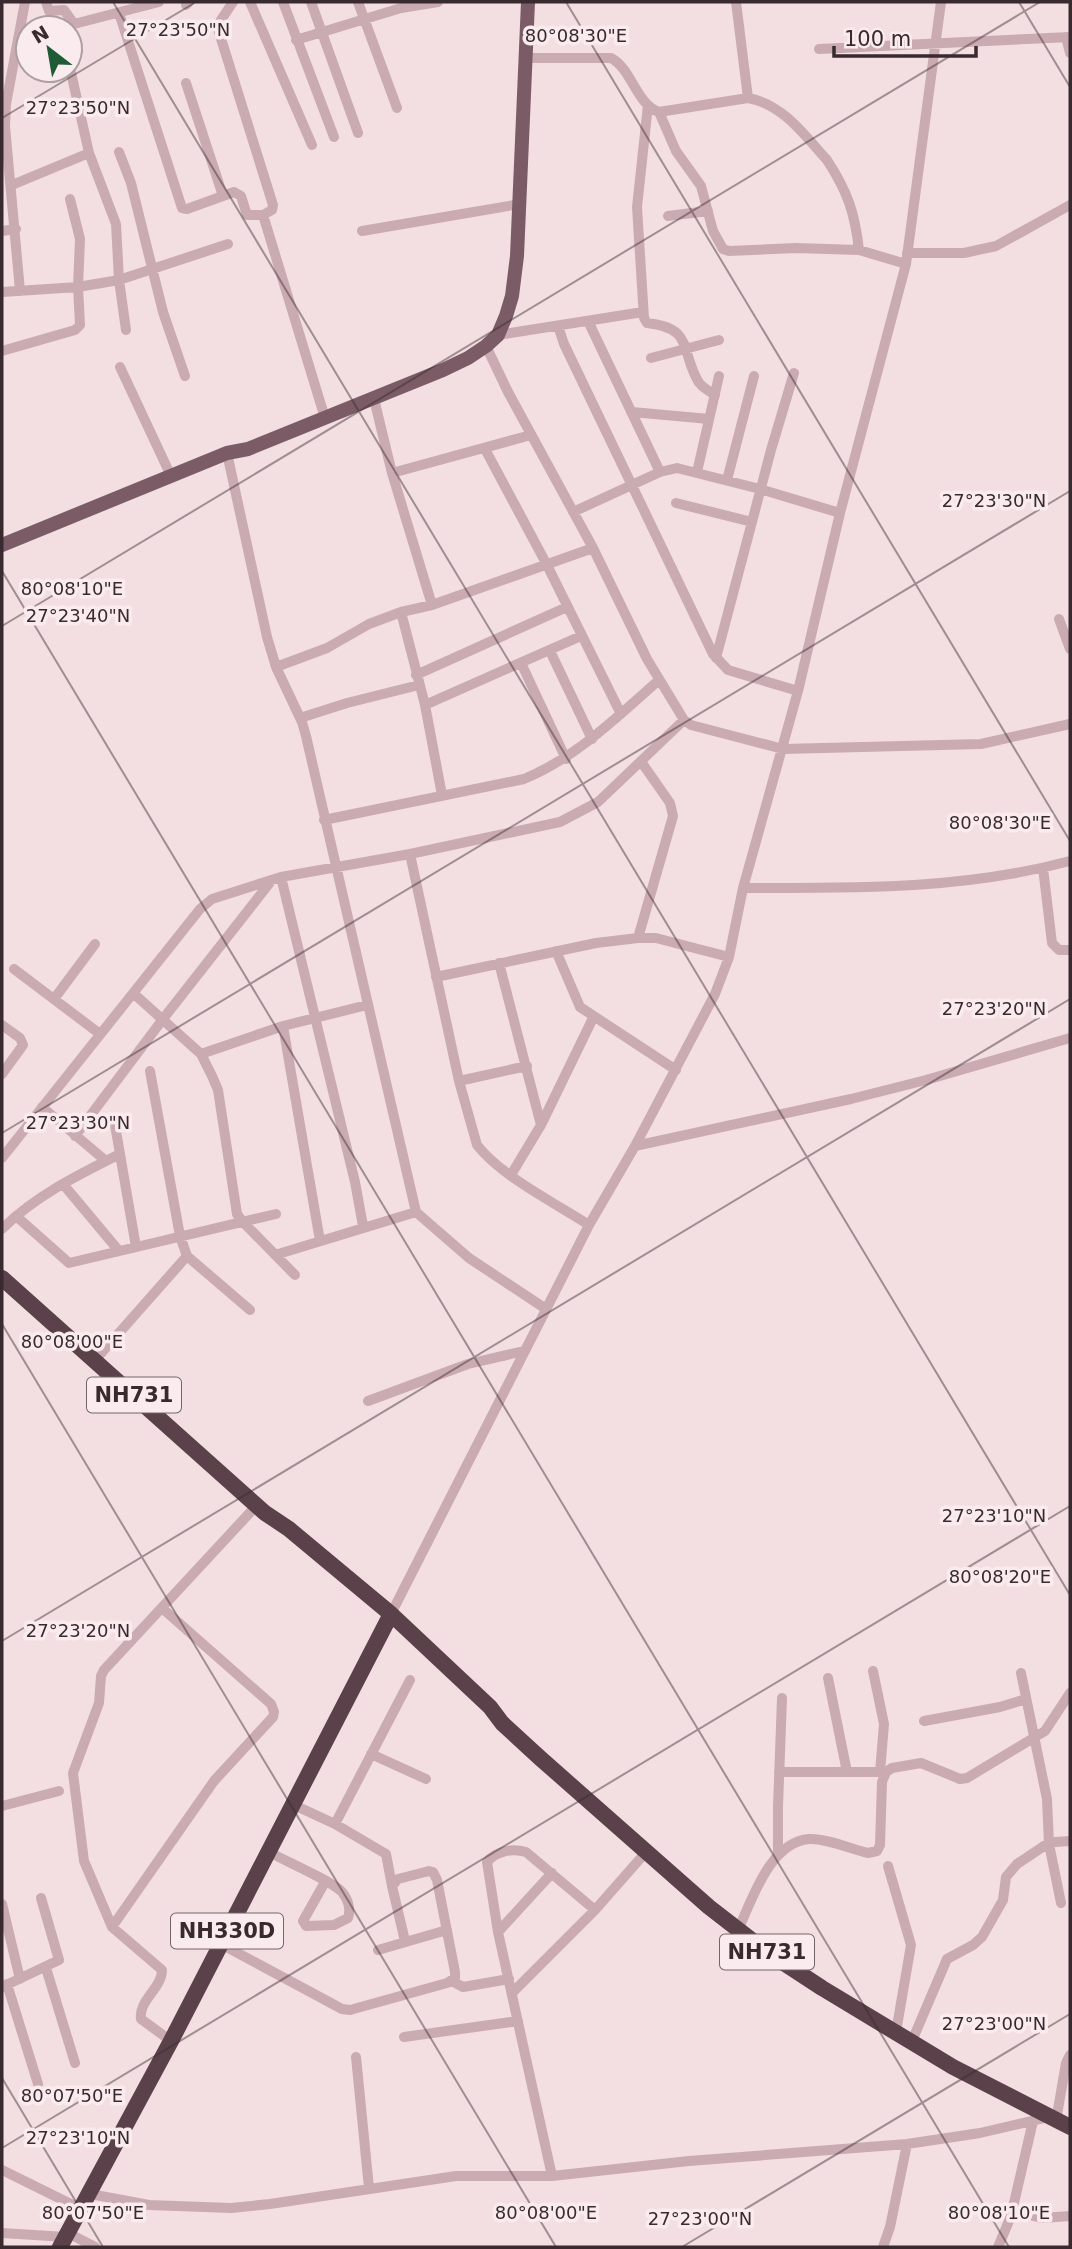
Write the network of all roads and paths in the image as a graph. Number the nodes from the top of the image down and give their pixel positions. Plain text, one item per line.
1 (25, 2) edge
2 (46, 2) edge
3 (159, 2) edge
4 (233, 2) edge
5 (250, 2) edge
6 (283, 2) edge
7 (312, 2) edge
8 (358, 2) edge
9 (438, 2) edge
10 (528, 2) edge
11 (736, 2) edge
12 (941, 2) edge
13 (400, 5) edge
14 (118, 13) junction
15 (67, 14) edge
16 (363, 19) junction
17 (84, 22) edge
18 (322, 30) junction
19 (1068, 37) edge
20 (296, 40) junction
21 (937, 44) junction
22 (819, 49) dead end
23 (1070, 53) edge
24 (526, 58) junction
25 (186, 83) dead end
26 (74, 84) edge
27 (748, 99) junction
28 (648, 105) junction
29 (397, 108) dead end
30 (659, 112) junction
31 (358, 133) dead end
32 (334, 137) dead end
33 (313, 145) dead end
34 (119, 152) dead end
35 (89, 153) junction
36 (12, 185) junction
37 (223, 196) junction
38 (70, 199) dead end
39 (520, 204) junction
40 (1070, 205) edge
41 (708, 211) junction
42 (263, 215) junction
43 (668, 216) dead end
44 (16, 229) junction
45 (2, 231) edge
46 (362, 231) dead end
47 (228, 244) dead end
48 (859, 250) junction
49 (906, 258) junction
50 (154, 269) junction
51 (119, 280) junction
52 (78, 287) junction
53 (20, 291) junction
54 (2, 292) edge
55 (643, 312) junction
56 (587, 321) junction
57 (558, 326) junction
58 (126, 330) dead end
59 (498, 335) junction
60 (719, 340) dead end
61 (486, 346) junction
62 (687, 350) junction
63 (2, 351) edge
64 (651, 358) dead end
65 (120, 367) dead end
66 (794, 373) dead end
67 (185, 376) dead end
68 (719, 376) dead end
69 (754, 376) dead end
70 (715, 395) junction
71 (374, 399) junction
72 (632, 412) junction
73 (325, 418) junction
74 (709, 419) junction
75 (531, 435) junction
76 (485, 449) junction
77 (228, 457) junction
78 (660, 472) junction
79 (697, 472) junction
80 (392, 473) junction
81 (171, 476) junction
82 (727, 480) junction
83 (631, 485) junction
84 (760, 489) junction
85 (676, 503) dead end
86 (573, 512) junction
87 (841, 513) junction
88 (752, 522) junction
89 (2, 545) edge
90 (593, 548) junction
91 (2, 554) edge
92 (547, 565) junction
93 (432, 605) junction
94 (567, 607) junction
95 (401, 612) junction
96 (1059, 619) dead end
97 (581, 636) junction
98 (1070, 649) edge
99 (550, 651) junction
100 (716, 658) junction
101 (521, 663) junction
102 (276, 667) junction
103 (417, 680) junction
104 (659, 680) junction
105 (798, 691) junction
106 (425, 705) junction
107 (621, 714) junction
108 (300, 718) junction
109 (684, 720) junction
110 (1070, 724) edge
111 (592, 739) junction
112 (783, 749) junction
113 (566, 759) junction
114 (642, 763) junction
115 (442, 795) junction
116 (324, 820) junction
117 (410, 854) junction
118 (1070, 861) edge
119 (335, 867) junction
120 (1043, 868) junction
121 (277, 878) junction
122 (743, 888) junction
123 (638, 938) junction
124 (95, 944) dead end
125 (1070, 950) edge
126 (556, 951) junction
127 (729, 957) junction
128 (499, 963) junction
129 (14, 969) dead end
130 (436, 977) junction
131 (133, 993) junction
132 (54, 999) junction
133 (367, 1005) junction
134 (315, 1018) junction
135 (593, 1018) junction
136 (163, 1019) junction
137 (2, 1025) edge
138 (283, 1026) junction
139 (100, 1034) junction
140 (1070, 1038) edge
141 (201, 1054) junction
142 (527, 1066) junction
143 (676, 1070) junction
144 (150, 1071) dead end
145 (2, 1074) edge
146 (459, 1081) junction
147 (42, 1107) junction
148 (115, 1125) dead end
149 (541, 1125) junction
150 (75, 1136) junction
151 (635, 1146) junction
152 (120, 1154) junction
153 (2, 1158) edge
154 (106, 1161) junction
155 (511, 1175) junction
156 (63, 1184) junction
157 (416, 1212) junction
158 (276, 1214) dead end
159 (16, 1216) junction
160 (242, 1222) junction
161 (589, 1225) junction
162 (363, 1226) junction
163 (2, 1229) edge
164 (180, 1236) junction
165 (320, 1241) junction
166 (136, 1247) junction
167 (119, 1251) junction
168 (187, 1255) junction
169 (275, 1255) junction
170 (295, 1275) dead end
171 (2, 1278) edge
172 (546, 1309) junction
173 (250, 1311) dead end
174 (524, 1351) junction
175 (96, 1359) junction
176 (368, 1401) dead end
177 (261, 1509) junction
178 (162, 1608) junction
179 (388, 1618) junction
180 (873, 1671) dead end
181 (1021, 1673) dead end
182 (828, 1678) dead end
183 (410, 1680) dead end
184 (1070, 1693) edge
185 (782, 1698) dead end
186 (1026, 1699) junction
187 (924, 1721) dead end
188 (1035, 1739) junction
189 (371, 1754) junction
190 (779, 1772) junction
191 (847, 1772) junction
192 (883, 1772) junction
193 (426, 1779) dead end
194 (59, 1791) dead end
195 (294, 1805) junction
196 (2, 1807) edge
197 (335, 1824) junction
198 (1070, 1841) edge
199 (1049, 1844) junction
200 (269, 1852) junction
201 (646, 1852) junction
202 (778, 1853) junction
203 (888, 1866) dead end
204 (552, 1873) junction
205 (325, 1882) junction
206 (392, 1886) junction
207 (41, 1898) dead end
208 (1061, 1903) dead end
209 (2, 1904) edge
210 (595, 1910) junction
211 (112, 1927) junction
212 (447, 1930) junction
213 (738, 1930) junction
214 (498, 1932) junction
215 (405, 1941) junction
216 (220, 1944) junction
217 (378, 1950) dead end
218 (46, 1968) junction
219 (20, 1979) junction
220 (509, 1979) junction
221 (452, 1981) junction
222 (4, 1986) edge
223 (513, 1992) junction
224 (518, 2021) junction
225 (896, 2032) junction
226 (404, 2037) dead end
227 (171, 2041) junction
228 (912, 2041) junction
229 (1070, 2055) edge
230 (356, 2057) dead end
231 (75, 2063) dead end
232 (38, 2084) dead end
233 (1052, 2122) edge
234 (907, 2144) junction
235 (2, 2170) edge
236 (552, 2176) junction
237 (369, 2188) junction
238 (90, 2194) junction
239 (81, 2209) junction
240 (1012, 2211) junction
241 (1070, 2216) edge
242 (2, 2233) edge
243 (65, 2239) edge
244 (95, 2247) edge
245 (887, 2247) edge
246 (999, 2247) edge

1 - 36 street
2 - 15 street
3 - 14 street
4 - 42 street
5 - 33 street
6 - 20 street
7 - 18 street
8 - 16 street
9 - 13 street
10 - 24 main road
11 - 27 street
12 - 21 street
13 - 16 street
14 - 17 street
14 - 37 street
16 - 18 street
16 - 29 street
18 - 20 street
18 - 31 street
19 - 21 street
19 - 23 street
20 - 32 street
21 - 22 street
21 - 49 street
24 - 28 street
24 - 39 main road
25 - 37 street
26 - 35 street
27 - 30 street
27 - 48 street
28 - 30 street
28 - 55 street
30 - 41 street
34 - 50 street
35 - 36 street
35 - 51 street
36 - 44 street
37 - 42 street
38 - 52 street
39 - 46 street
39 - 59 main road
40 - 49 street
41 - 43 street
41 - 48 street
42 - 73 street
44 - 45 street
44 - 53 street
47 - 50 street
48 - 49 street
49 - 87 street
50 - 51 street
50 - 67 street
51 - 52 street
51 - 58 street
52 - 53 street
52 - 63 street
53 - 54 street
55 - 56 street
55 - 62 street
56 - 57 street
56 - 72 street
57 - 59 street
57 - 83 street
59 - 61 main road
60 - 62 street
61 - 71 main road
61 - 75 street
62 - 64 street
62 - 70 street
65 - 81 street
66 - 84 street
68 - 70 street
69 - 82 street
70 - 74 street
71 - 73 main road
71 - 80 street
72 - 74 street
72 - 78 street
73 - 77 main road
74 - 79 street
75 - 76 street
75 - 86 street
76 - 80 street
76 - 92 street
77 - 81 main road
77 - 91 main road
77 - 102 street
78 - 79 street
78 - 83 street
79 - 82 street
80 - 93 street
81 - 89 main road
82 - 84 street
83 - 86 street
83 - 100 street
84 - 87 street
84 - 88 street
85 - 88 street
86 - 90 street
87 - 105 street
88 - 100 street
90 - 92 street
90 - 104 street
92 - 93 street
92 - 94 street
93 - 95 street
94 - 97 street
94 - 103 street
95 - 102 street
95 - 103 street
96 - 98 street
97 - 99 street
97 - 107 street
99 - 101 street
99 - 111 street
100 - 105 street
101 - 106 street
101 - 113 street
102 - 108 street
103 - 106 street
103 - 108 street
104 - 107 street
104 - 109 street
105 - 112 street
106 - 115 street
107 - 111 street
108 - 116 street
109 - 112 street
109 - 114 street
110 - 112 street
111 - 113 street
112 - 122 street
113 - 115 street
114 - 117 street
114 - 123 street
115 - 116 street
116 - 119 street
117 - 119 street
117 - 130 street
118 - 120 street
119 - 121 street
119 - 133 street
120 - 122 street
120 - 125 street
121 - 131 street
121 - 134 street
121 - 136 street
122 - 127 street
123 - 126 street
123 - 127 street
124 - 132 street
126 - 128 street
126 - 135 street
127 - 143 street
128 - 130 street
128 - 142 street
129 - 132 street
130 - 146 street
131 - 136 street
131 - 139 street
132 - 139 street
133 - 134 street
133 - 157 street
134 - 138 street
134 - 162 street
135 - 143 street
135 - 149 street
136 - 141 street
136 - 150 street
137 - 145 street
138 - 141 street
138 - 165 street
139 - 147 street
140 - 151 street
141 - 160 street
142 - 146 street
142 - 149 street
143 - 151 street
144 - 164 street
146 - 155 street
147 - 150 street
147 - 153 street
148 - 152 street
149 - 155 street
150 - 154 street
151 - 161 street
152 - 154 street
152 - 166 street
154 - 156 street
155 - 161 street
156 - 159 street
156 - 167 street
157 - 162 street
157 - 172 street
158 - 160 street
159 - 163 street
159 - 167 street
160 - 164 street
160 - 169 street
161 - 172 street
162 - 165 street
164 - 166 street
164 - 168 street
165 - 169 street
166 - 167 street
168 - 173 street
168 - 175 street
169 - 170 street
171 - 175 highway, NH731
172 - 174 street
174 - 176 street
174 - 179 street
175 - 177 highway, NH731
177 - 178 street
177 - 179 highway, NH731
178 - 211 street
178 - 211 street
179 - 195 highway, NH330D
179 - 201 highway, NH731
180 - 192 street
181 - 186 street
182 - 191 street
183 - 189 street
184 - 188 street
185 - 190 street
186 - 187 street
186 - 188 street
188 - 192 street
188 - 199 street
189 - 193 street
189 - 197 street
190 - 191 street
190 - 202 street
191 - 192 street
192 - 202 street
194 - 196 street
195 - 197 street
195 - 200 highway, NH330D
197 - 206 street
198 - 199 street
199 - 208 street
199 - 228 street
200 - 205 street
200 - 216 highway, NH330D
201 - 210 street
201 - 213 highway, NH731
202 - 213 street
203 - 225 street
204 - 210 street
204 - 214 street
204 - 214 street
205 - 205 street
206 - 212 street
206 - 215 street
207 - 218 street
209 - 219 street
210 - 223 street
211 - 227 street
212 - 215 street
212 - 221 street
213 - 225 highway, NH731
214 - 220 street
215 - 217 street
216 - 221 street
216 - 227 highway, NH330D
218 - 219 street
218 - 231 street
219 - 222 street
220 - 221 street
220 - 223 street
222 - 232 street
223 - 224 street
224 - 226 street
224 - 236 street
225 - 228 highway, NH731
227 - 238 highway, NH330D
228 - 233 highway, NH731
229 - 233 street
230 - 237 street
233 - 234 street
233 - 240 street
234 - 236 street
234 - 245 street
235 - 239 street
236 - 237 street
237 - 238 street
238 - 239 highway, NH330D
239 - 243 highway, NH330D
240 - 241 street
240 - 246 street
242 - 243 street
243 - 244 street

